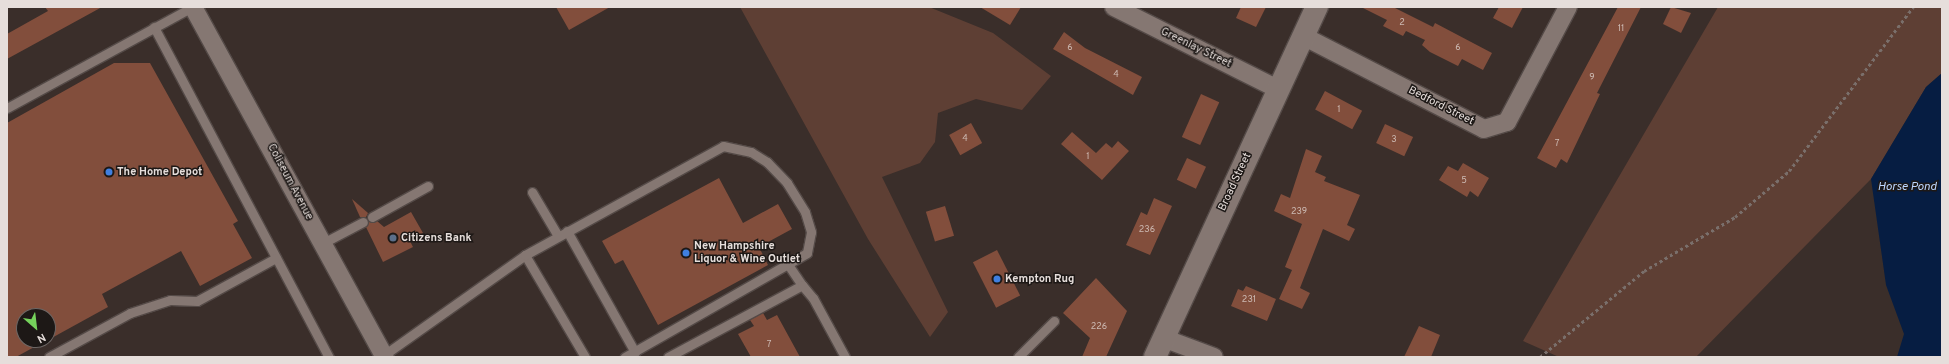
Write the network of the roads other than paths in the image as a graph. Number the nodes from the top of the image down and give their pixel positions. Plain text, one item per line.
1 (192, 7) edge
2 (1114, 7) edge
3 (1317, 7) edge
4 (1568, 7) edge
5 (154, 27) junction
6 (1303, 36) junction
7 (1278, 89) junction
8 (7, 108) edge
9 (428, 186) dead end
10 (532, 192) dead end
11 (372, 217) dead end
12 (363, 222) dead end
13 (568, 231) junction
14 (558, 236) junction
15 (323, 243) junction
16 (525, 255) junction
17 (276, 258) junction
18 (789, 266) junction
19 (802, 285) junction
20 (1054, 321) dead end
21 (1159, 348) edge
22 (635, 352) junction
23 (383, 356) edge
24 (49, 357) edge
25 (329, 357) edge
26 (585, 357) edge
27 (625, 357) edge
28 (668, 357) edge
29 (845, 357) edge
30 (1018, 357) edge
31 (1214, 357) edge

1 - 5 lane
1 - 15 street, Coliseum Avenue
2 - 7 street, Greenlay Street
3 - 6 main road, Broad Street
4 - 6 street, Bedford Street
5 - 8 lane
5 - 17 lane
6 - 7 main road, Broad Street
7 - 21 main road, Broad Street
9 - 11 lane
10 - 14 lane
12 - 15 lane
13 - 14 lane
13 - 18 lane
13 - 22 lane
14 - 16 lane
15 - 23 street, Coliseum Avenue
16 - 23 lane
16 - 26 lane
17 - 24 lane
17 - 25 lane
18 - 19 lane
18 - 22 lane
19 - 28 lane
19 - 29 lane
20 - 30 lane
21 - 31 street
22 - 27 lane

